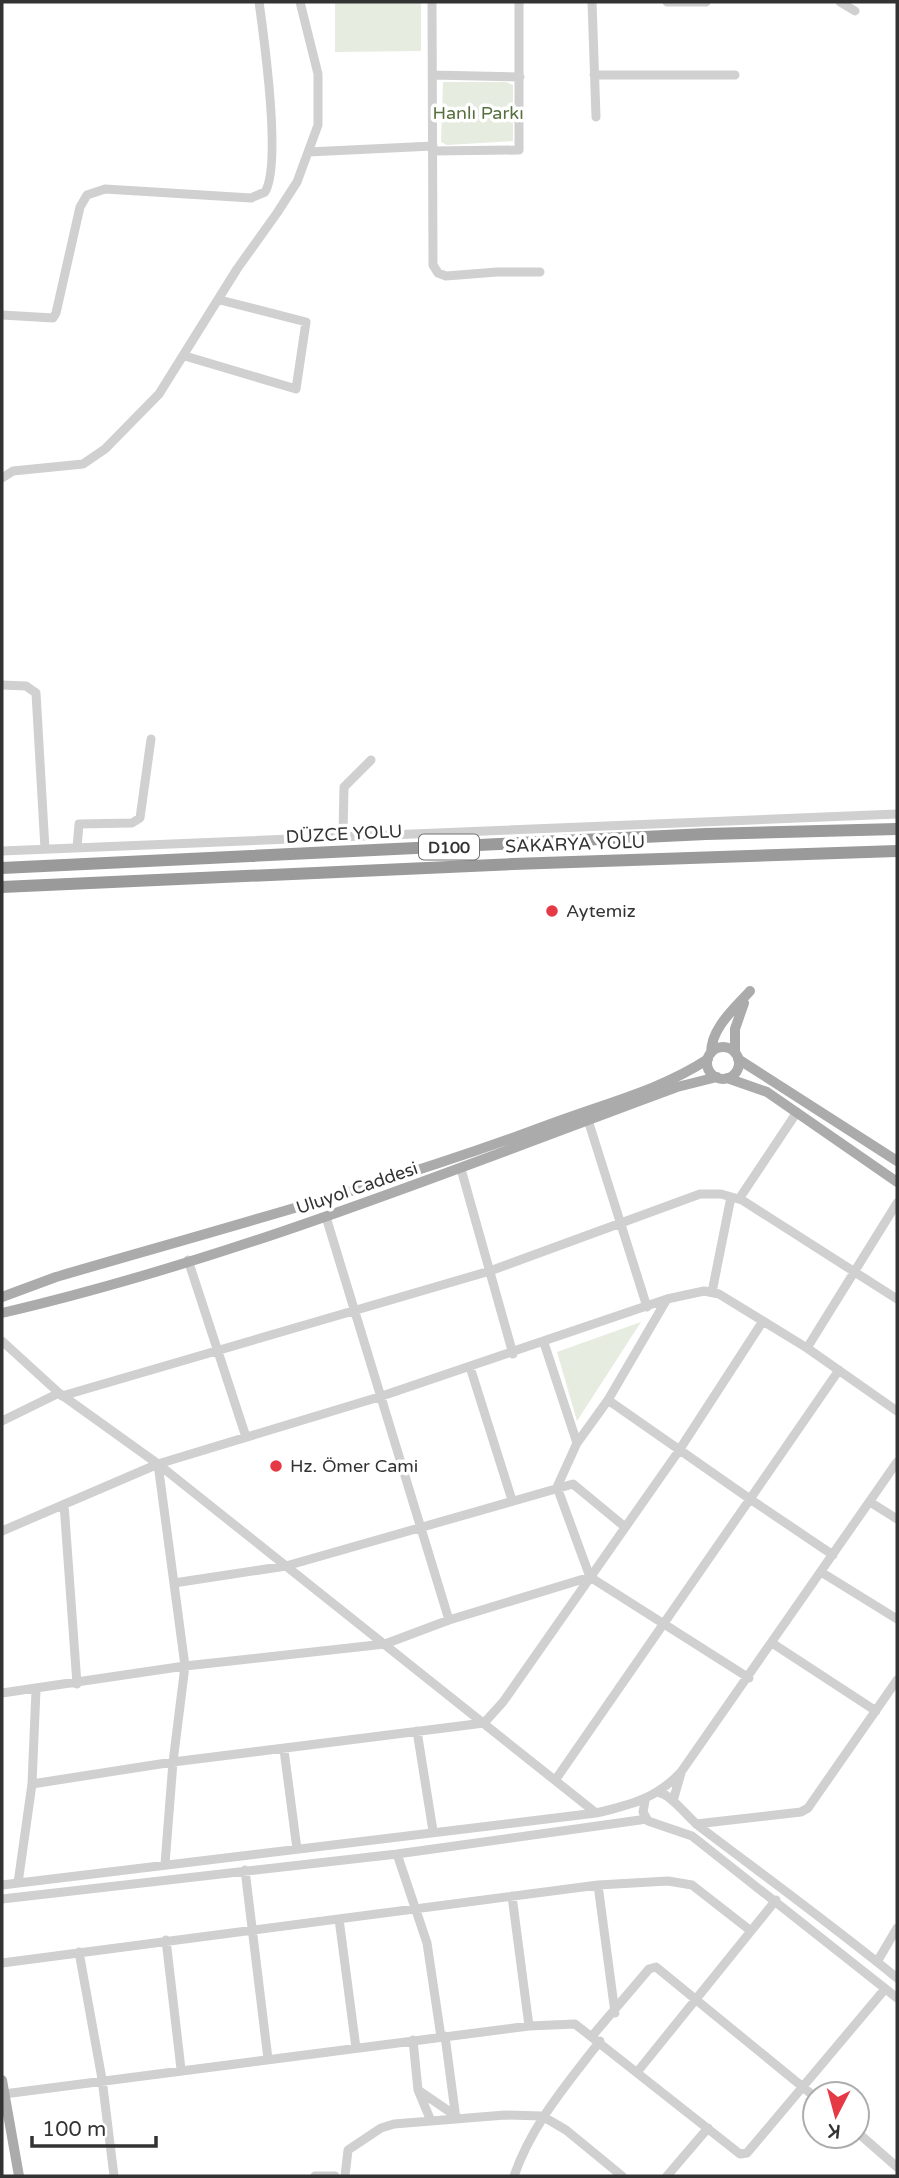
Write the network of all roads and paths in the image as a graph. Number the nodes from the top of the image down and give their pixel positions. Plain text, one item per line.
1 (259, 2) edge
2 (300, 2) edge
3 (432, 2) edge
4 (519, 2) edge
5 (592, 2) edge
6 (667, 2) edge
7 (706, 2) edge
8 (840, 2) edge
9 (855, 11) dead end
10 (432, 75) junction
11 (594, 75) junction
12 (735, 75) dead end
13 (520, 78) junction
14 (596, 117) dead end
15 (433, 148) junction
16 (308, 152) junction
17 (540, 272) dead end
18 (220, 300) junction
19 (2, 315) edge
20 (185, 356) junction
21 (2, 478) edge
22 (2, 685) edge
23 (151, 739) dead end
24 (371, 760) dead end
25 (897, 814) edge
26 (897, 829) edge
27 (342, 834) junction
28 (78, 848) junction
29 (45, 849) junction
30 (2, 851) edge
31 (897, 851) edge
32 (2, 868) edge
33 (2, 887) edge
34 (709, 1056) junction
35 (737, 1056) junction
36 (722, 1078) junction
37 (797, 1112) junction
38 (588, 1120) junction
39 (897, 1161) edge
40 (461, 1169) junction
41 (897, 1182) edge
42 (735, 1198) junction
43 (897, 1203) edge
44 (326, 1217) junction
45 (621, 1222) junction
46 (188, 1260) junction
47 (855, 1270) junction
48 (490, 1271) junction
49 (712, 1292) junction
50 (2, 1297) edge
51 (667, 1299) junction
52 (897, 1299) edge
53 (647, 1307) junction
54 (353, 1311) junction
55 (2, 1313) edge
56 (763, 1321) junction
57 (2, 1340) edge
58 (544, 1343) junction
59 (807, 1348) junction
60 (218, 1349) junction
61 (513, 1354) junction
62 (470, 1367) junction
63 (839, 1370) junction
64 (61, 1394) junction
65 (379, 1397) junction
66 (608, 1400) junction
67 (897, 1411) edge
68 (2, 1421) edge
69 (246, 1437) junction
70 (577, 1443) junction
71 (678, 1452) junction
72 (897, 1462) edge
73 (158, 1464) junction
74 (557, 1487) junction
75 (751, 1499) junction
76 (513, 1500) junction
77 (870, 1502) junction
78 (64, 1504) junction
79 (897, 1519) edge
80 (421, 1525) junction
81 (625, 1527) junction
82 (2, 1531) edge
83 (833, 1555) junction
84 (286, 1566) junction
85 (821, 1572) junction
86 (590, 1577) junction
87 (174, 1583) junction
88 (897, 1619) edge
89 (449, 1620) junction
90 (664, 1623) junction
91 (772, 1643) junction
92 (385, 1644) junction
93 (185, 1666) junction
94 (748, 1678) junction
95 (897, 1680) edge
96 (78, 1684) junction
97 (36, 1690) junction
98 (2, 1693) edge
99 (876, 1711) junction
100 (484, 1723) junction
101 (417, 1731) junction
102 (284, 1750) junction
103 (173, 1762) junction
104 (681, 1772) junction
105 (556, 1779) junction
106 (32, 1784) junction
107 (660, 1793) junction
108 (645, 1801) junction
109 (674, 1804) junction
110 (596, 1814) junction
111 (647, 1819) junction
112 (696, 1824) junction
113 (665, 1825) junction
114 (433, 1831) junction
115 (297, 1849) junction
116 (397, 1854) junction
117 (165, 1864) junction
118 (245, 1870) junction
119 (18, 1883) junction
120 (2, 1885) edge
121 (598, 1885) junction
122 (512, 1896) junction
123 (2, 1899) edge
124 (776, 1900) junction
125 (418, 1908) junction
126 (339, 1919) junction
127 (897, 1928) edge
128 (253, 1929) junction
129 (751, 1931) junction
130 (166, 1940) junction
131 (79, 1952) junction
132 (877, 1962) junction
133 (2, 1963) edge
134 (897, 1978) edge
135 (885, 1989) junction
136 (897, 1998) edge
137 (694, 2001) junction
138 (615, 2014) junction
139 (529, 2026) junction
140 (443, 2037) junction
141 (597, 2038) junction
142 (412, 2040) junction
143 (356, 2048) junction
144 (268, 2059) junction
145 (181, 2069) junction
146 (638, 2071) junction
147 (103, 2079) junction
148 (2, 2080) edge
149 (808, 2080) edge
150 (801, 2084) edge
151 (801, 2088) edge
152 (418, 2090) junction
153 (4, 2094) junction
154 (542, 2116) junction
155 (456, 2117) junction
156 (430, 2121) junction
157 (708, 2128) junction
158 (871, 2144) edge
159 (897, 2167) edge
160 (19, 2176) edge
161 (114, 2176) edge
162 (315, 2176) edge
163 (335, 2176) edge
164 (345, 2176) edge
165 (514, 2176) edge
166 (622, 2176) edge
167 (667, 2176) edge

1 - 19 street
2 - 16 street
3 - 10 street
4 - 13 street
5 - 11 street
6 - 7 street
8 - 9 street
10 - 13 street
10 - 15 street
11 - 12 street
11 - 14 street
13 - 15 street
15 - 16 street
15 - 17 street
16 - 18 street
18 - 20 street
18 - 20 street
20 - 21 street
22 - 29 street
23 - 28 street
24 - 27 street
25 - 27 street
26 - 32 highway, DÜZCE YOLU / D100
27 - 28 street
28 - 29 street
29 - 30 street
31 - 33 highway, SAKARYA YOLU / D100
34 - 35 main road
34 - 35 main road
34 - 36 main road
34 - 50 main road, Uluyol Caddesi
35 - 36 main road
35 - 39 main road
36 - 37 main road
36 - 38 main road, Uluyol Caddesi
37 - 41 main road
37 - 42 street
38 - 40 main road, Uluyol Caddesi
38 - 45 street
40 - 44 main road, Uluyol Caddesi
40 - 48 street
42 - 45 street
42 - 47 street
42 - 49 street
43 - 47 street
44 - 46 main road, Uluyol Caddesi
44 - 54 street
45 - 48 street
45 - 53 street
46 - 55 main road, Uluyol Caddesi
46 - 60 street
47 - 52 street
47 - 59 street
48 - 54 street
48 - 61 street
49 - 51 street
49 - 56 street
51 - 53 street
51 - 66 street
53 - 58 street
54 - 60 street
54 - 65 street
56 - 59 street
56 - 71 street
57 - 64 street
58 - 61 street
58 - 70 street
59 - 63 street
60 - 64 street
60 - 69 street
61 - 62 street
62 - 65 street
62 - 76 street
63 - 67 street
63 - 75 street
64 - 68 street
64 - 73 street
65 - 69 street
65 - 80 street
66 - 70 street
66 - 71 street
69 - 73 street
70 - 74 street
71 - 75 street
71 - 81 street
72 - 77 street
73 - 78 street
73 - 84 street
73 - 87 street
74 - 76 street
74 - 81 street
74 - 86 street
75 - 83 street
75 - 90 street
76 - 80 street
77 - 79 street
77 - 83 street
78 - 82 street
78 - 96 street
80 - 84 street
80 - 89 street
81 - 86 street
83 - 85 street
84 - 87 street
84 - 92 street
85 - 88 street
85 - 91 street
86 - 89 street
86 - 90 street
86 - 100 street
87 - 93 street
89 - 92 street
90 - 94 street
90 - 105 street
91 - 94 street
91 - 99 street
92 - 93 street
92 - 100 street
93 - 96 street
93 - 103 street
94 - 104 street
95 - 99 street
96 - 97 street
97 - 98 street
97 - 106 street
99 - 112 street
100 - 101 street
100 - 105 street
101 - 102 street
101 - 114 street
102 - 103 street
102 - 115 street
103 - 106 street
103 - 117 street
104 - 107 street
104 - 109 street
105 - 110 street
106 - 119 street
107 - 108 street
107 - 109 street
108 - 110 street
108 - 111 street
109 - 112 street
109 - 113 street
110 - 114 street
111 - 113 street
111 - 116 street
112 - 132 street
113 - 124 street
114 - 115 street
115 - 117 street
116 - 118 street
116 - 125 street
117 - 119 street
118 - 123 street
118 - 128 street
119 - 120 street
121 - 122 street
121 - 129 street
121 - 138 street
122 - 125 street
122 - 139 street
124 - 129 street
124 - 135 street
125 - 126 street
125 - 140 street
126 - 128 street
126 - 143 street
127 - 132 street
128 - 130 street
128 - 144 street
129 - 137 street
130 - 131 street
130 - 145 street
131 - 133 street
131 - 147 street
132 - 134 street
135 - 136 street
135 - 149 street
137 - 138 street
137 - 146 street
137 - 150 street
138 - 141 street
139 - 140 street
139 - 141 street
140 - 142 street
140 - 155 street
141 - 146 street
141 - 154 street
142 - 143 street
142 - 152 street
143 - 144 street
144 - 145 street
145 - 147 street
146 - 157 street
147 - 153 street
147 - 161 street
148 - 153 main road
151 - 157 street
152 - 155 street
152 - 156 street
153 - 160 main road
154 - 155 street
154 - 165 street
154 - 166 street
155 - 156 street
156 - 164 street
157 - 167 street
158 - 159 street
162 - 163 street

